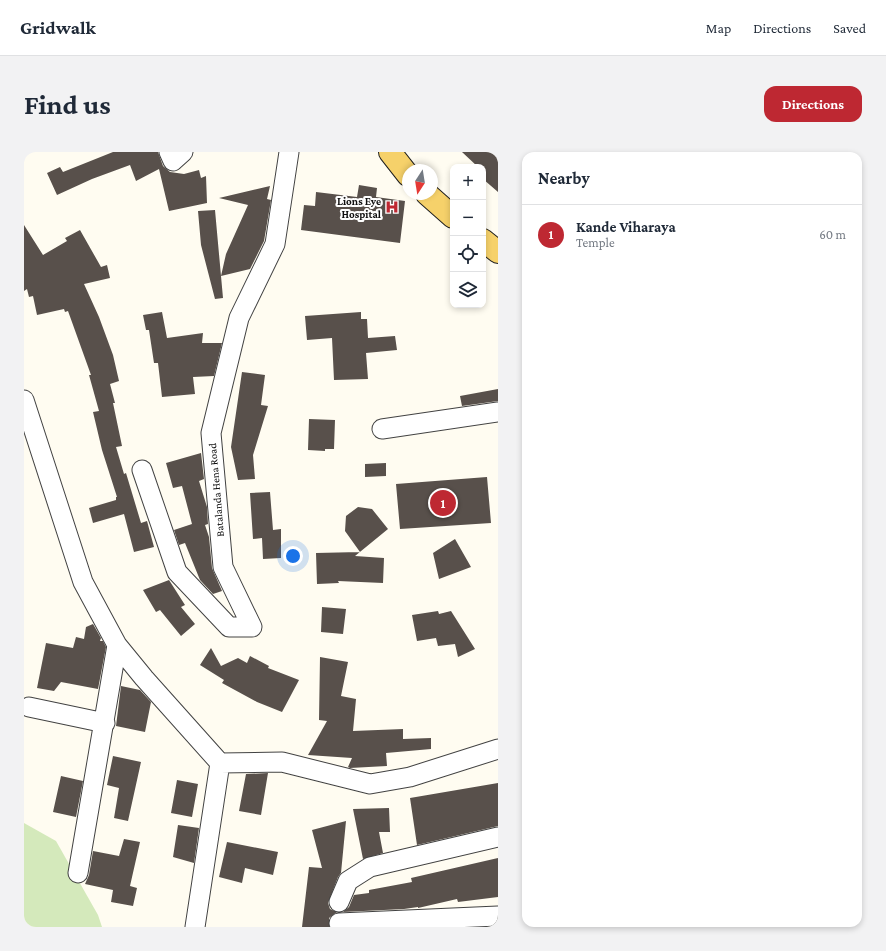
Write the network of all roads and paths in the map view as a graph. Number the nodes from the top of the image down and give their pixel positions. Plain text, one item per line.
1 (169, 152) edge
2 (183, 152) edge
3 (289, 152) edge
4 (390, 152) edge
5 (402, 167) edge
6 (434, 200) edge
7 (450, 213) edge
8 (486, 242) edge
9 (498, 252) edge
10 (24, 400) edge
11 (498, 412) edge
12 (382, 429) dead end
13 (142, 470) dead end
14 (117, 644) junction
15 (29, 707) dead end
16 (105, 723) junction
17 (498, 749) edge
18 (220, 763) junction
19 (498, 837) edge
20 (78, 874) dead end
21 (339, 902) dead end
22 (498, 916) edge
23 (339, 923) dead end
24 (195, 927) edge

1 - 2 street
3 - 13 street, Batalanda Hena Road
4 - 5 main road
6 - 7 main road
8 - 9 main road
10 - 14 street
11 - 12 street
14 - 16 street
14 - 18 street
15 - 16 street
16 - 20 street
17 - 18 street
18 - 24 street
19 - 21 street
22 - 23 street

